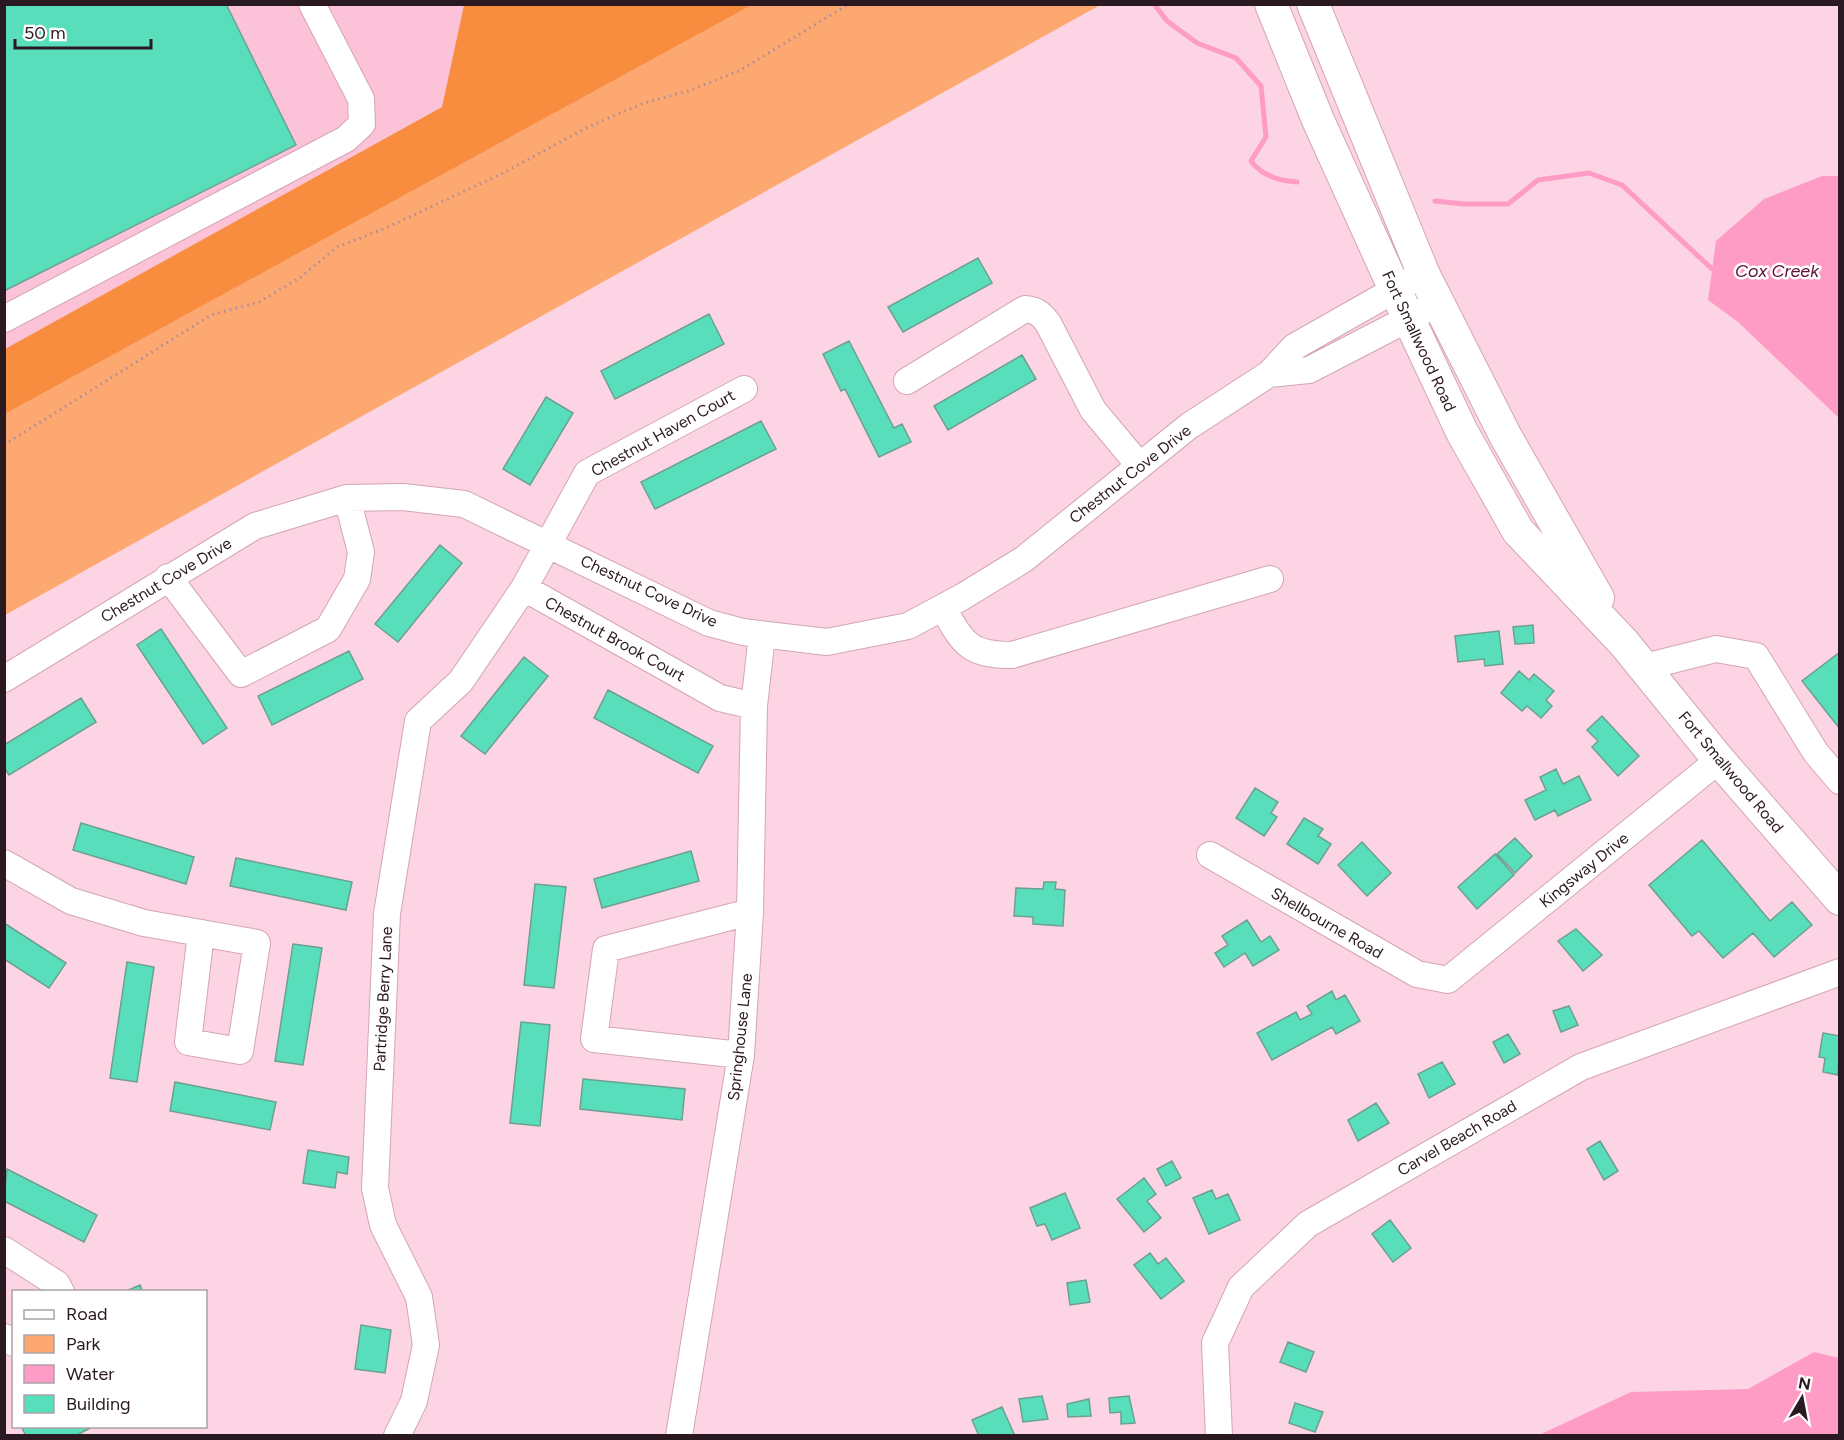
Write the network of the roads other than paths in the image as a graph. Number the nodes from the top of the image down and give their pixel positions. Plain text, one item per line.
1 (312, 4) edge
2 (1271, 4) edge
3 (1313, 4) edge
4 (1424, 275) junction
5 (1394, 288) junction
6 (1438, 303) junction
7 (1410, 317) junction
8 (4, 319) edge
9 (1269, 374) junction
10 (907, 381) dead end
11 (744, 388) dead end
12 (1139, 465) junction
13 (348, 498) junction
14 (549, 543) junction
15 (168, 577) junction
16 (1270, 579) dead end
17 (524, 588) junction
18 (943, 608) junction
19 (762, 635) junction
20 (1624, 643) junction
21 (1644, 667) junction
22 (4, 679) edge
23 (754, 706) junction
24 (1719, 760) junction
25 (1839, 781) edge
26 (1210, 855) dead end
27 (4, 863) edge
28 (1833, 884) edge
29 (750, 912) junction
30 (201, 933) junction
31 (1839, 972) edge
32 (1448, 980) joint
33 (741, 1055) junction
34 (4, 1250) edge
35 (60, 1290) edge
36 (397, 1436) edge
37 (679, 1436) edge
38 (1219, 1436) edge

1 - 8 street
2 - 5 main road, Fort Smallwood Road
3 - 4 main road, Fort Smallwood Road
4 - 5 street, Chestnut Cove Drive
4 - 6 main road, Fort Smallwood Road
5 - 7 main road, Fort Smallwood Road
5 - 9 street, Chestnut Cove Drive
6 - 7 street, Chestnut Cove Drive
6 - 20 main road, Fort Smallwood Road
7 - 9 street, Chestnut Cove Drive
7 - 20 main road, Fort Smallwood Road
9 - 12 street, Chestnut Cove Drive
10 - 12 street
11 - 14 street, Chestnut Haven Court
12 - 18 street, Chestnut Cove Drive
13 - 14 street, Chestnut Cove Drive
13 - 15 street, Chestnut Cove Drive
13 - 15 street
14 - 17 street
14 - 19 street, Chestnut Cove Drive
15 - 22 street, Chestnut Cove Drive
16 - 18 street
17 - 23 street, Chestnut Brook Court
17 - 36 street, Partridge Berry Lane
18 - 19 street, Chestnut Cove Drive
19 - 23 street, Springhouse Lane
20 - 21 main road, Fort Smallwood Road
21 - 24 main road, Fort Smallwood Road
21 - 25 street
23 - 29 street, Springhouse Lane
24 - 28 main road, Fort Smallwood Road
24 - 32 street, Kingsway Drive
26 - 32 street, Shellbourne Road
27 - 30 street
29 - 33 street, Springhouse Lane
29 - 33 street
30 - 30 street
31 - 38 street, Carvel Beach Road
33 - 37 street, Springhouse Lane
34 - 35 street

